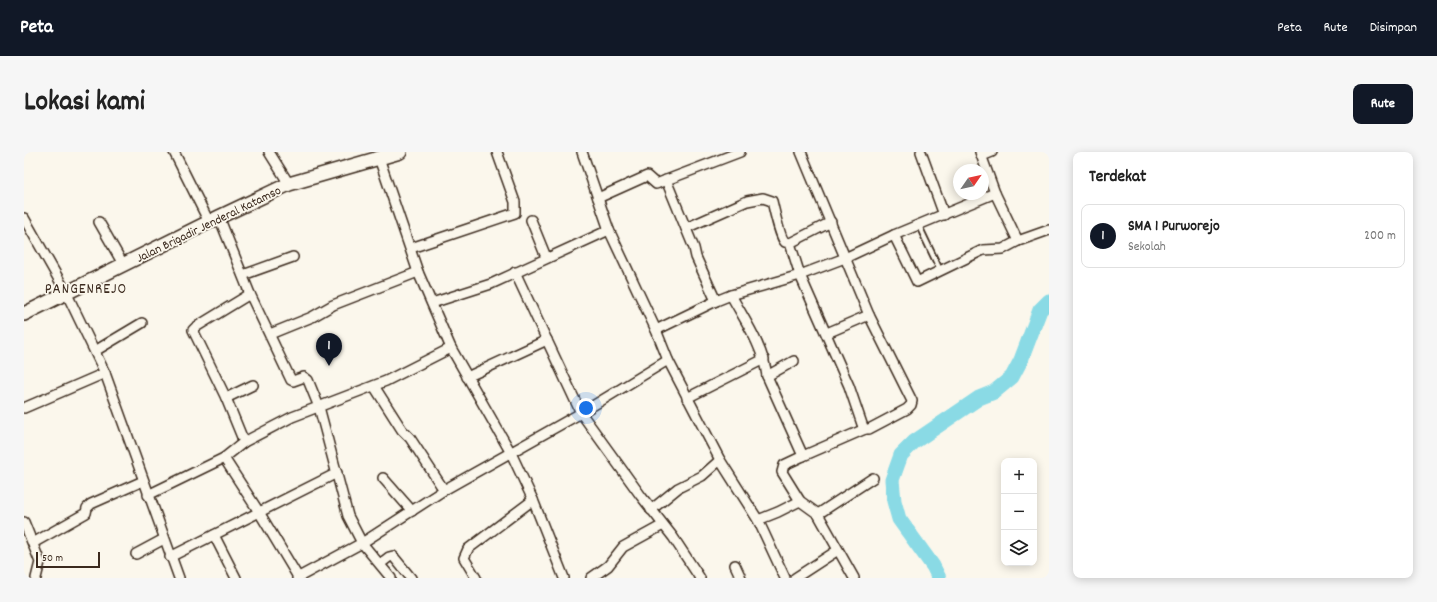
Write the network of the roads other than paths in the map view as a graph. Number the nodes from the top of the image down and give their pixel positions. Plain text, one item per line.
1 (174, 152) edge
2 (269, 152) edge
3 (497, 152) edge
4 (582, 152) edge
5 (740, 152) edge
6 (801, 152) edge
7 (921, 152) edge
8 (992, 152) edge
9 (395, 153) edge
10 (981, 154) edge
11 (379, 158) junction
12 (666, 180) junction
13 (289, 184) junction
14 (996, 193) junction
15 (598, 198) junction
16 (944, 215) junction
17 (24, 218) edge
18 (214, 220) junction
19 (531, 220) dead end
20 (99, 222) dead end
21 (831, 222) junction
22 (919, 226) junction
23 (686, 228) junction
24 (609, 230) junction
25 (1049, 230) edge
26 (894, 235) junction
27 (1018, 242) junction
28 (790, 243) junction
29 (411, 248) junction
30 (293, 257) dead end
31 (546, 257) junction
32 (845, 258) junction
33 (123, 264) junction
34 (940, 270) junction
35 (418, 272) junction
36 (515, 272) junction
37 (243, 275) junction
38 (800, 275) junction
39 (66, 292) junction
40 (250, 294) junction
41 (731, 295) junction
42 (716, 301) junction
43 (432, 303) junction
44 (24, 314) edge
45 (869, 315) junction
46 (142, 323) dead end
47 (656, 330) junction
48 (827, 333) junction
49 (270, 334) junction
50 (547, 340) junction
51 (451, 348) junction
52 (95, 351) junction
53 (764, 359) junction
54 (668, 360) junction
55 (794, 361) dead end
56 (105, 373) junction
57 (767, 376) junction
58 (467, 377) junction
59 (253, 385) dead end
60 (374, 386) junction
61 (226, 398) junction
62 (687, 398) junction
63 (319, 407) junction
64 (24, 408) edge
65 (582, 413) junction
66 (864, 429) junction
67 (244, 442) junction
68 (511, 453) junction
69 (803, 456) junction
70 (224, 458) junction
71 (720, 460) junction
72 (337, 473) junction
73 (383, 478) dead end
74 (874, 478) dead end
75 (143, 481) junction
76 (444, 490) junction
77 (148, 495) junction
78 (533, 500) junction
79 (800, 501) junction
80 (651, 510) junction
81 (412, 511) junction
82 (259, 512) junction
83 (818, 514) junction
84 (758, 520) junction
85 (24, 522) edge
86 (663, 525) junction
87 (214, 535) junction
88 (164, 539) junction
89 (33, 543) junction
90 (362, 543) junction
91 (838, 550) junction
92 (136, 554) dead end
93 (170, 557) junction
94 (380, 564) junction
95 (735, 565) dead end
96 (36, 578) edge
97 (179, 578) edge
98 (236, 578) edge
99 (298, 578) edge
100 (391, 578) edge
101 (411, 578) edge
102 (476, 578) edge
103 (564, 578) edge
104 (591, 578) edge
105 (700, 578) edge
106 (741, 578) edge
107 (785, 578) edge
108 (796, 578) edge
109 (854, 578) edge

1 - 18 street
2 - 13 street
3 - 29 street
4 - 15 street
5 - 12 street
6 - 21 street
7 - 16 street
8 - 10 street
9 - 11 main road, Jalan Brigadir Jenderal Katamso
10 - 14 street
11 - 13 main road, Jalan Brigadir Jenderal Katamso
11 - 29 street
12 - 15 street
12 - 23 street
13 - 18 main road, Jalan Brigadir Jenderal Katamso
14 - 16 street
14 - 27 street
15 - 24 street
16 - 22 street
17 - 39 street
18 - 33 main road, Jalan Brigadir Jenderal Katamso
18 - 37 street
19 - 31 street
20 - 33 street
21 - 28 street
21 - 32 street
22 - 26 street
22 - 34 lane
23 - 28 street
23 - 42 street
24 - 31 street
24 - 47 street
25 - 27 street
26 - 32 street
26 - 34 street
27 - 34 street
28 - 38 street
29 - 35 street
30 - 37 street
31 - 36 street
32 - 38 street
32 - 45 street
33 - 39 main road, Jalan Brigadir Jenderal Katamso
35 - 43 street
35 - 49 street
36 - 43 street
36 - 50 street
37 - 40 street
38 - 41 street
38 - 48 street
39 - 44 main road, Jalan Brigadir Jenderal Katamso
39 - 52 street
40 - 49 street
40 - 61 street
41 - 42 street
41 - 53 street
42 - 47 street
43 - 51 street
45 - 48 street
45 - 66 street
46 - 52 street
47 - 54 street
48 - 66 street
49 - 63 street
50 - 58 street
50 - 65 street
51 - 58 street
51 - 60 street
52 - 56 street
53 - 57 street
53 - 62 street
54 - 62 street
54 - 65 street
55 - 57 street
56 - 64 street
56 - 75 street
57 - 69 street
58 - 68 street
59 - 61 street
60 - 63 street
60 - 76 street
61 - 67 street
62 - 71 street
63 - 67 street
63 - 72 street
65 - 68 street
65 - 80 street
66 - 69 street
67 - 70 street
68 - 76 street
68 - 78 street
69 - 79 street
70 - 77 street
70 - 82 street
71 - 80 street
71 - 84 street
72 - 82 street
72 - 90 street
73 - 81 street
74 - 83 street
75 - 77 street
75 - 89 street
76 - 81 street
77 - 88 street
78 - 102 street
78 - 103 street
79 - 83 street
79 - 84 street
80 - 86 street
81 - 90 street
82 - 87 street
82 - 99 street
83 - 91 street
84 - 107 street
85 - 89 street
86 - 104 street
86 - 105 street
87 - 93 street
87 - 98 street
88 - 92 street
88 - 93 street
89 - 96 street
90 - 94 street
90 - 99 street
91 - 108 street
91 - 109 street
93 - 97 street
94 - 100 street
94 - 101 street
95 - 106 street

